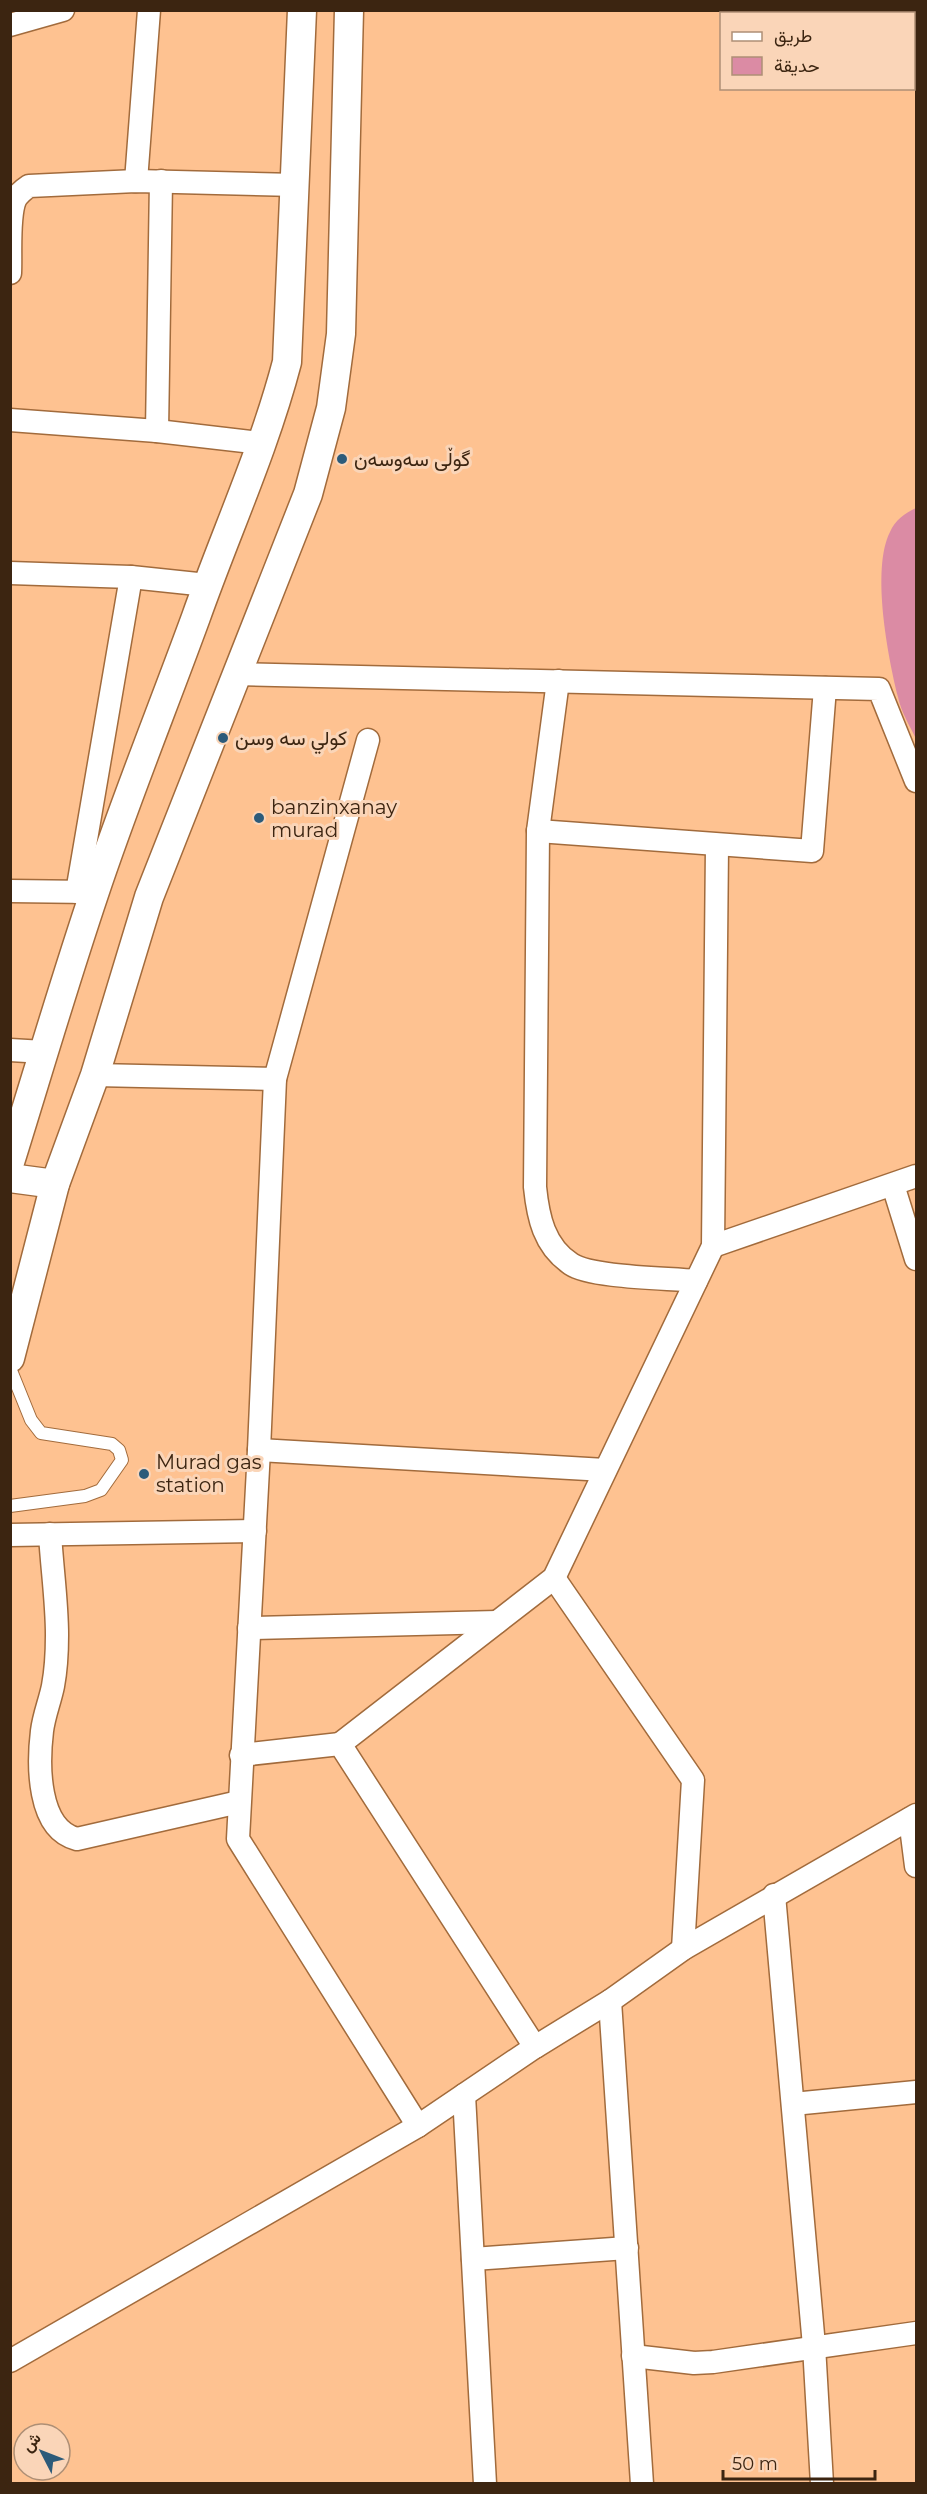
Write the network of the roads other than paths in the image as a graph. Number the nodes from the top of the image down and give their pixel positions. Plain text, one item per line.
1 (63, 10) edge
2 (149, 10) edge
3 (302, 10) edge
4 (349, 10) edge
5 (10, 25) edge
6 (136, 181) junction
7 (161, 181) junction
8 (296, 184) junction
9 (10, 273) edge
10 (10, 420) edge
11 (157, 431) junction
12 (261, 443) junction
13 (10, 573) edge
14 (131, 578) junction
15 (207, 585) junction
16 (236, 674) junction
17 (558, 681) junction
18 (825, 688) junction
19 (368, 740) dead end
20 (916, 781) edge
21 (538, 831) junction
22 (717, 846) junction
23 (10, 891) edge
24 (85, 892) junction
25 (10, 1050) edge
26 (44, 1052) junction
27 (95, 1075) junction
28 (274, 1079) junction
29 (10, 1162) edge
30 (916, 1176) edge
31 (10, 1178) edge
32 (55, 1184) junction
33 (892, 1185) junction
34 (712, 1246) junction
35 (916, 1259) edge
36 (696, 1281) junction
37 (10, 1358) edge
38 (10, 1368) edge
39 (259, 1450) junction
40 (605, 1470) junction
41 (10, 1506) edge
42 (255, 1531) junction
43 (50, 1534) junction
44 (10, 1535) edge
45 (554, 1578) junction
46 (498, 1622) junction
47 (249, 1628) junction
48 (340, 1744) junction
49 (242, 1755) junction
50 (239, 1802) junction
51 (913, 1817) edge
52 (916, 1866) edge
53 (774, 1895) junction
54 (683, 1949) junction
55 (610, 2001) junction
56 (535, 2047) junction
57 (916, 2092) edge
58 (464, 2095) junction
59 (793, 2104) junction
60 (418, 2126) junction
61 (627, 2248) junction
62 (473, 2259) junction
63 (916, 2333) edge
64 (814, 2346) junction
65 (633, 2356) junction
66 (10, 2361) edge
67 (485, 2484) edge
68 (642, 2484) edge
69 (822, 2484) edge

1 - 5 street
2 - 6 street
3 - 8 street
4 - 16 street
6 - 7 street
6 - 9 street
7 - 8 street
7 - 11 street
8 - 12 street
10 - 11 street
11 - 12 street
12 - 15 street
13 - 14 street
14 - 15 street
14 - 24 street
15 - 24 street
16 - 17 street
16 - 27 street
17 - 18 street
17 - 21 street
18 - 20 street
18 - 22 street
19 - 28 street
21 - 22 street
21 - 36 street
22 - 34 street
23 - 24 street
24 - 26 street
25 - 26 street
26 - 29 street
27 - 28 street
27 - 32 street
28 - 39 street
30 - 33 street
31 - 32 street
32 - 37 street
33 - 34 street
33 - 35 street
34 - 36 street
36 - 40 street
38 - 41 lane
39 - 40 street
39 - 42 street
40 - 45 street
42 - 43 street
42 - 47 street
43 - 44 street
43 - 50 street
45 - 46 street
45 - 54 street
46 - 47 street
46 - 48 street
47 - 49 street
48 - 49 street
48 - 56 street
49 - 50 street
50 - 60 street
51 - 52 street
51 - 53 street
53 - 54 street
53 - 59 street
54 - 55 street
55 - 56 street
55 - 61 street
56 - 58 street
57 - 59 street
58 - 60 street
58 - 62 street
59 - 64 street
60 - 66 street
61 - 62 street
61 - 65 street
62 - 67 street
63 - 64 street
64 - 65 street
64 - 69 street
65 - 68 street

